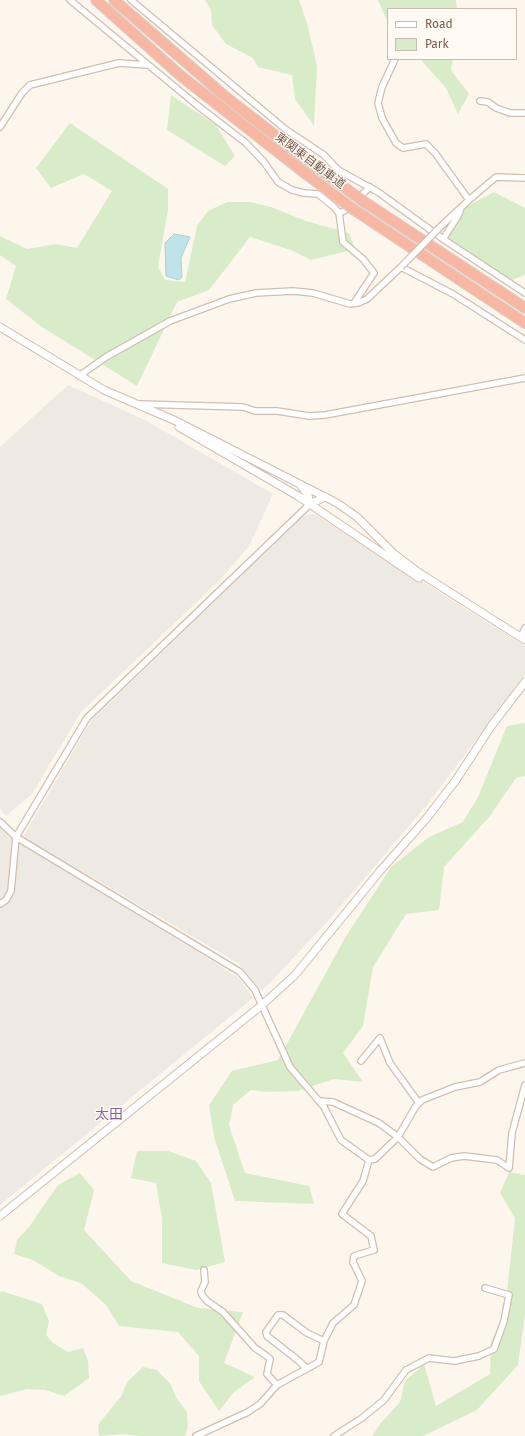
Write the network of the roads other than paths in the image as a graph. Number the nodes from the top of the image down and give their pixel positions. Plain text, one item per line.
1 (70, 0) edge
2 (96, 0) edge
3 (114, 0) edge
4 (130, 0) edge
5 (395, 60) edge
6 (147, 65) junction
7 (480, 101) dead end
8 (525, 114) edge
9 (0, 128) edge
10 (525, 178) edge
11 (370, 187) junction
12 (469, 200) junction
13 (461, 208) junction
14 (339, 213) junction
15 (443, 239) junction
16 (401, 267) junction
17 (525, 292) edge
18 (354, 303) junction
19 (525, 308) edge
20 (525, 322) edge
21 (0, 327) edge
22 (525, 340) edge
23 (79, 376) junction
24 (525, 378) edge
25 (133, 404) junction
26 (152, 411) junction
27 (300, 484) junction
28 (325, 497) junction
29 (310, 504) junction
30 (463, 602) junction
31 (525, 628) edge
32 (523, 639) edge
33 (525, 682) edge
34 (0, 822) edge
35 (16, 837) junction
36 (0, 904) edge
37 (262, 1005) junction
38 (360, 1061) dead end
39 (525, 1064) edge
40 (525, 1085) edge
41 (319, 1101) junction
42 (420, 1102) junction
43 (398, 1137) junction
44 (370, 1160) junction
45 (0, 1216) edge
46 (204, 1270) dead end
47 (485, 1288) dead end
48 (324, 1340) junction
49 (307, 1369) junction
50 (277, 1385) junction
51 (196, 1436) edge
52 (334, 1436) edge

1 - 6 street
2 - 20 highway, 東関東自動車道, bridge
3 - 19 highway, 東関東自動車道, bridge
4 - 11 street
5 - 12 street
6 - 9 street
6 - 14 street
7 - 8 street
10 - 12 street
11 - 14 street
11 - 15 street
12 - 13 street
13 - 15 street
13 - 16 street, bridge
14 - 18 street
15 - 17 street
16 - 18 street
16 - 22 street
18 - 23 street
21 - 23 street
23 - 25 street
24 - 25 street
25 - 26 street
26 - 27 street
26 - 29 street
27 - 28 street
27 - 29 street
28 - 29 street
28 - 30 street
29 - 30 street
29 - 35 street
30 - 32 street
31 - 32 street
33 - 37 street
34 - 35 street
35 - 36 street
35 - 37 street
37 - 41 street
37 - 45 street
38 - 42 street
39 - 42 street
40 - 43 street
41 - 43 street
41 - 44 street
42 - 43 street
43 - 44 street
44 - 48 street
46 - 50 street
47 - 52 street
48 - 49 street
48 - 49 street
49 - 50 street
50 - 51 street

